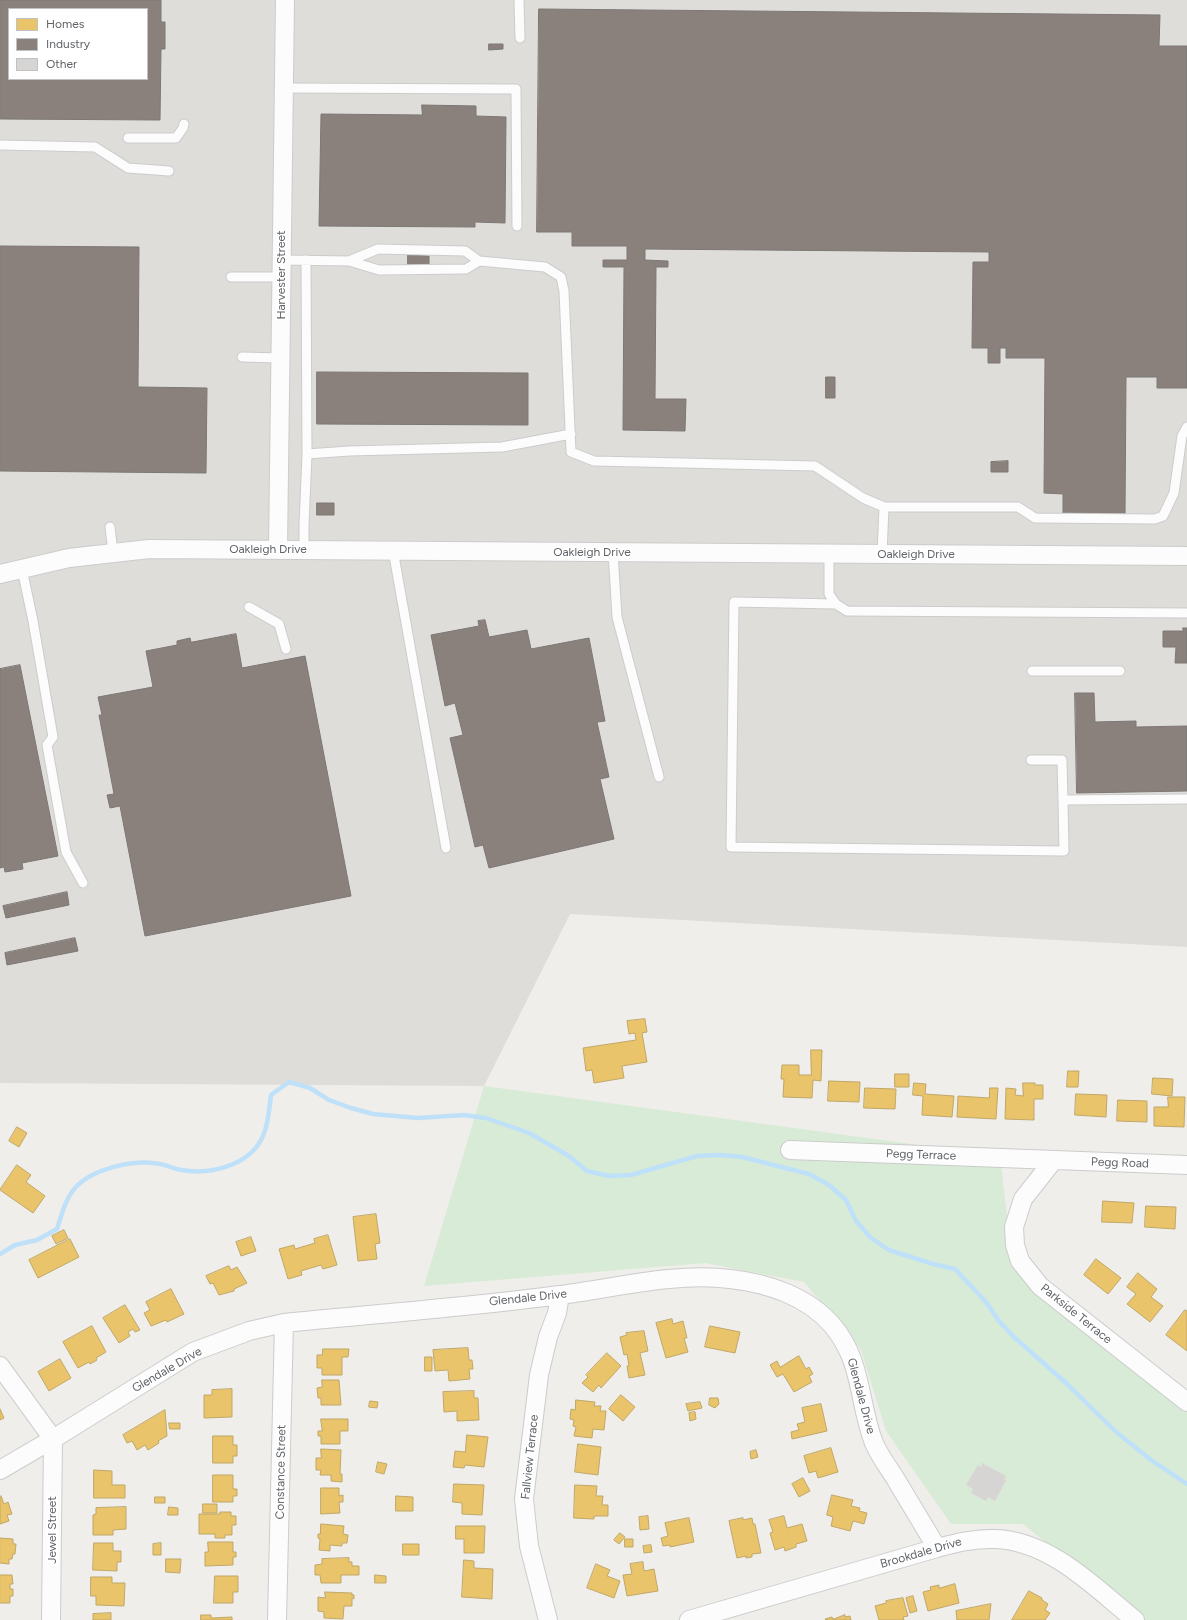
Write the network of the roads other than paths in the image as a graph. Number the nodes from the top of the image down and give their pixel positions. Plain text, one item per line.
1 (285, 0) edge
2 (519, 0) edge
3 (520, 38) dead end
4 (284, 88) junction
5 (184, 124) dead end
6 (128, 138) dead end
7 (0, 145) edge
8 (168, 171) dead end
9 (517, 226) dead end
10 (306, 260) junction
11 (350, 261) junction
12 (479, 261) junction
13 (282, 268) junction
14 (231, 276) dead end
15 (242, 357) dead end
16 (280, 358) junction
17 (1187, 427) edge
18 (571, 434) junction
19 (307, 454) junction
20 (884, 507) junction
21 (110, 527) dead end
22 (278, 549) junction
23 (304, 550) junction
24 (393, 550) junction
25 (613, 552) junction
26 (113, 553) junction
27 (829, 553) junction
28 (882, 554) junction
29 (1187, 556) edge
30 (22, 569) junction
31 (0, 574) edge
32 (836, 604) junction
33 (249, 607) dead end
34 (1187, 613) edge
35 (286, 649) dead end
36 (1032, 671) dead end
37 (1120, 671) dead end
38 (1031, 760) dead end
39 (659, 777) dead end
40 (1187, 798) edge
41 (1063, 800) junction
42 (446, 848) dead end
43 (83, 883) dead end
44 (790, 1150) dead end
45 (1053, 1161) junction
46 (1187, 1165) edge
47 (560, 1295) junction
48 (284, 1323) junction
49 (0, 1366) edge
50 (1187, 1402) edge
51 (53, 1439) junction
52 (0, 1470) edge
53 (937, 1548) junction
54 (51, 1620) edge
55 (277, 1620) edge
56 (548, 1620) edge
57 (689, 1620) edge
58 (1135, 1620) edge

1 - 4 street, Harvester Street
2 - 3 lane
4 - 9 lane
4 - 13 street, Harvester Street
5 - 6 lane
7 - 8 lane
10 - 11 lane
10 - 13 lane
10 - 19 lane
11 - 12 lane
11 - 12 lane
12 - 18 lane
13 - 14 lane
13 - 16 street, Harvester Street
15 - 16 lane
16 - 22 street, Harvester Street
17 - 20 lane
18 - 19 lane
18 - 20 lane
19 - 23 lane
20 - 28 lane
21 - 26 lane
22 - 23 street, Oakleigh Drive
22 - 26 street, Oakleigh Drive
23 - 24 street, Oakleigh Drive
24 - 25 street, Oakleigh Drive
24 - 42 lane
25 - 27 street, Oakleigh Drive
25 - 39 lane
26 - 30 street, Oakleigh Drive
27 - 28 street, Oakleigh Drive
27 - 32 lane
28 - 29 street, Oakleigh Drive
30 - 31 street, Oakleigh Drive
30 - 43 lane
32 - 34 lane
32 - 41 lane
33 - 35 lane
36 - 37 lane
38 - 41 lane
40 - 41 lane
44 - 45 street, Pegg Terrace
45 - 46 street, Pegg Road
45 - 50 street, Parkside Terrace
47 - 48 street, Glendale Drive
47 - 53 street, Glendale Drive
47 - 56 street, Fallview Terrace
48 - 51 street, Glendale Drive
48 - 55 street, Constance Street
49 - 51 street
51 - 52 street, Glendale Drive
51 - 54 street, Jewel Street
53 - 57 street, Brookdale Drive
53 - 58 street, Brookdale Drive

